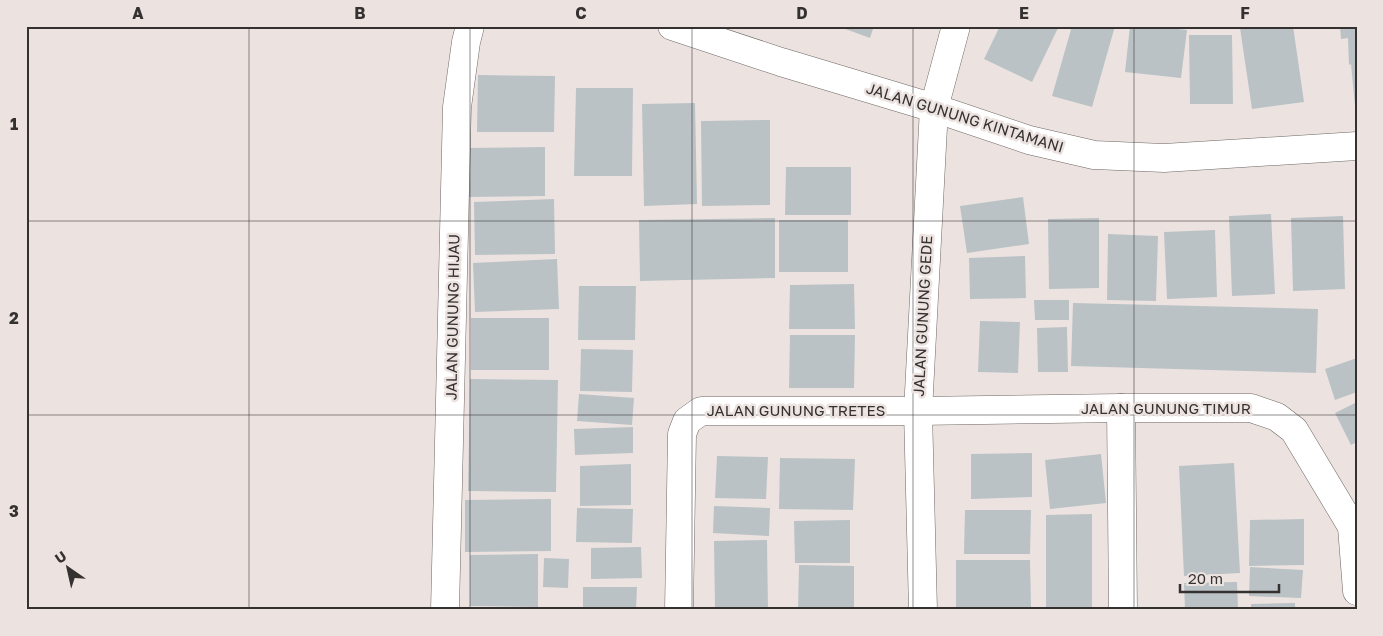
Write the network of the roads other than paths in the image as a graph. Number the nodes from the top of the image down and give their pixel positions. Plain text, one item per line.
1 (470, 26) edge
2 (672, 26) edge
3 (956, 26) edge
4 (934, 108) junction
5 (1357, 146) edge
6 (1121, 408) junction
7 (918, 411) junction
8 (1354, 531) edge
9 (1357, 591) edge
10 (445, 610) edge
11 (679, 610) edge
12 (923, 610) edge
13 (1122, 610) edge

1 - 10 street, JALAN GUNUNG HIJAU
2 - 4 street, JALAN GUNUNG KINTAMANI
3 - 4 street, JALAN GUNUNG GEDE
4 - 5 street, JALAN GUNUNG KINTAMANI
4 - 7 street, JALAN GUNUNG GEDE
6 - 7 street, JALAN GUNUNG TIMUR
6 - 8 street, JALAN GUNUNG TIMUR
6 - 13 street
7 - 11 street, JALAN GUNUNG TRETES
7 - 12 street, JALAN GUNUNG GEDE
8 - 9 street, JALAN GUNUNG TIMUR

